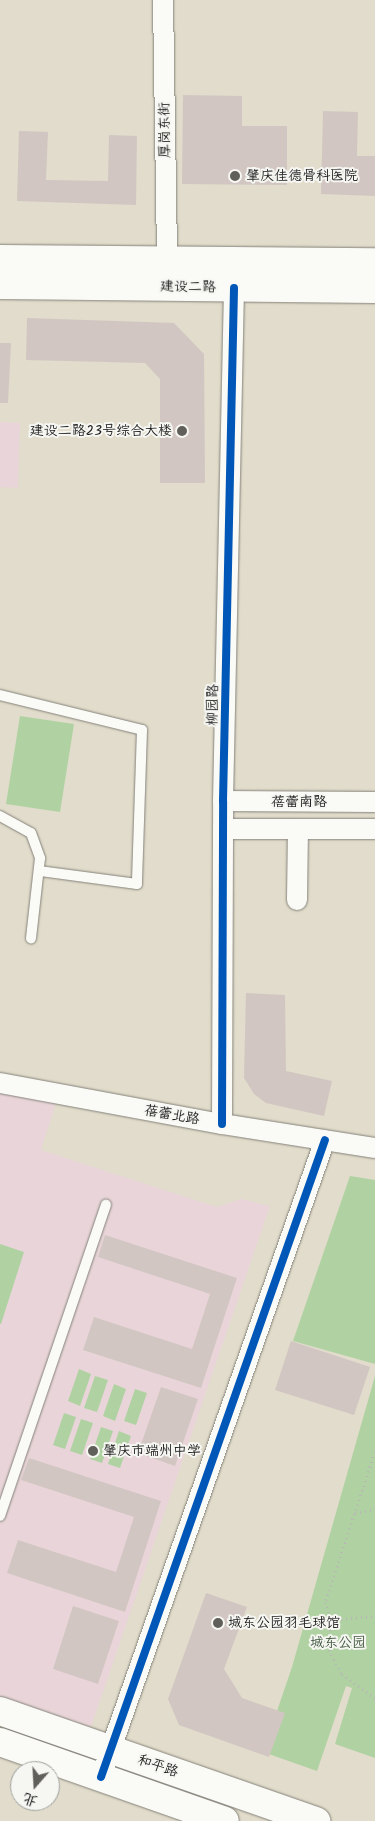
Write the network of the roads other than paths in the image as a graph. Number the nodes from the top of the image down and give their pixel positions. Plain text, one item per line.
1 (163, 0) edge
2 (0, 259) edge
3 (167, 260) junction
4 (375, 262) edge
5 (0, 285) edge
6 (234, 288) junction
7 (375, 289) edge
8 (0, 695) edge
9 (223, 802) junction
10 (375, 802) edge
11 (0, 816) edge
12 (223, 829) junction
13 (298, 829) junction
14 (375, 829) edge
15 (39, 871) junction
16 (297, 900) dead end
17 (31, 938) dead end
18 (0, 1083) edge
19 (222, 1124) junction
20 (325, 1140) junction
21 (375, 1148) edge
22 (106, 1205) dead end
23 (0, 1516) edge
24 (0, 1711) edge
25 (0, 1742) edge
26 (112, 1749) junction
27 (101, 1777) junction
28 (208, 1818) edge
29 (316, 1821) edge

1 - 3 street, 厚岗东街
2 - 3 main road, 建设二路
3 - 4 main road, 建设二路
5 - 6 main road, 建设二路
6 - 7 main road, 建设二路
6 - 9 street, 柳园路
8 - 15 lane
9 - 10 street, 蓓蕾南路
9 - 12 street, 柳园路
11 - 15 lane
12 - 13 street, 蓓蕾南路
12 - 19 street, 柳园路
13 - 14 street, 蓓蕾南路
13 - 16 street
15 - 17 lane
18 - 19 street, 蓓蕾北路
19 - 20 street, 蓓蕾北路
20 - 21 street, 蓓蕾北路
20 - 26 street
22 - 23 lane
24 - 26 main road, 和平路
25 - 27 main road
26 - 27 street
26 - 29 main road, 和平路
27 - 28 main road

